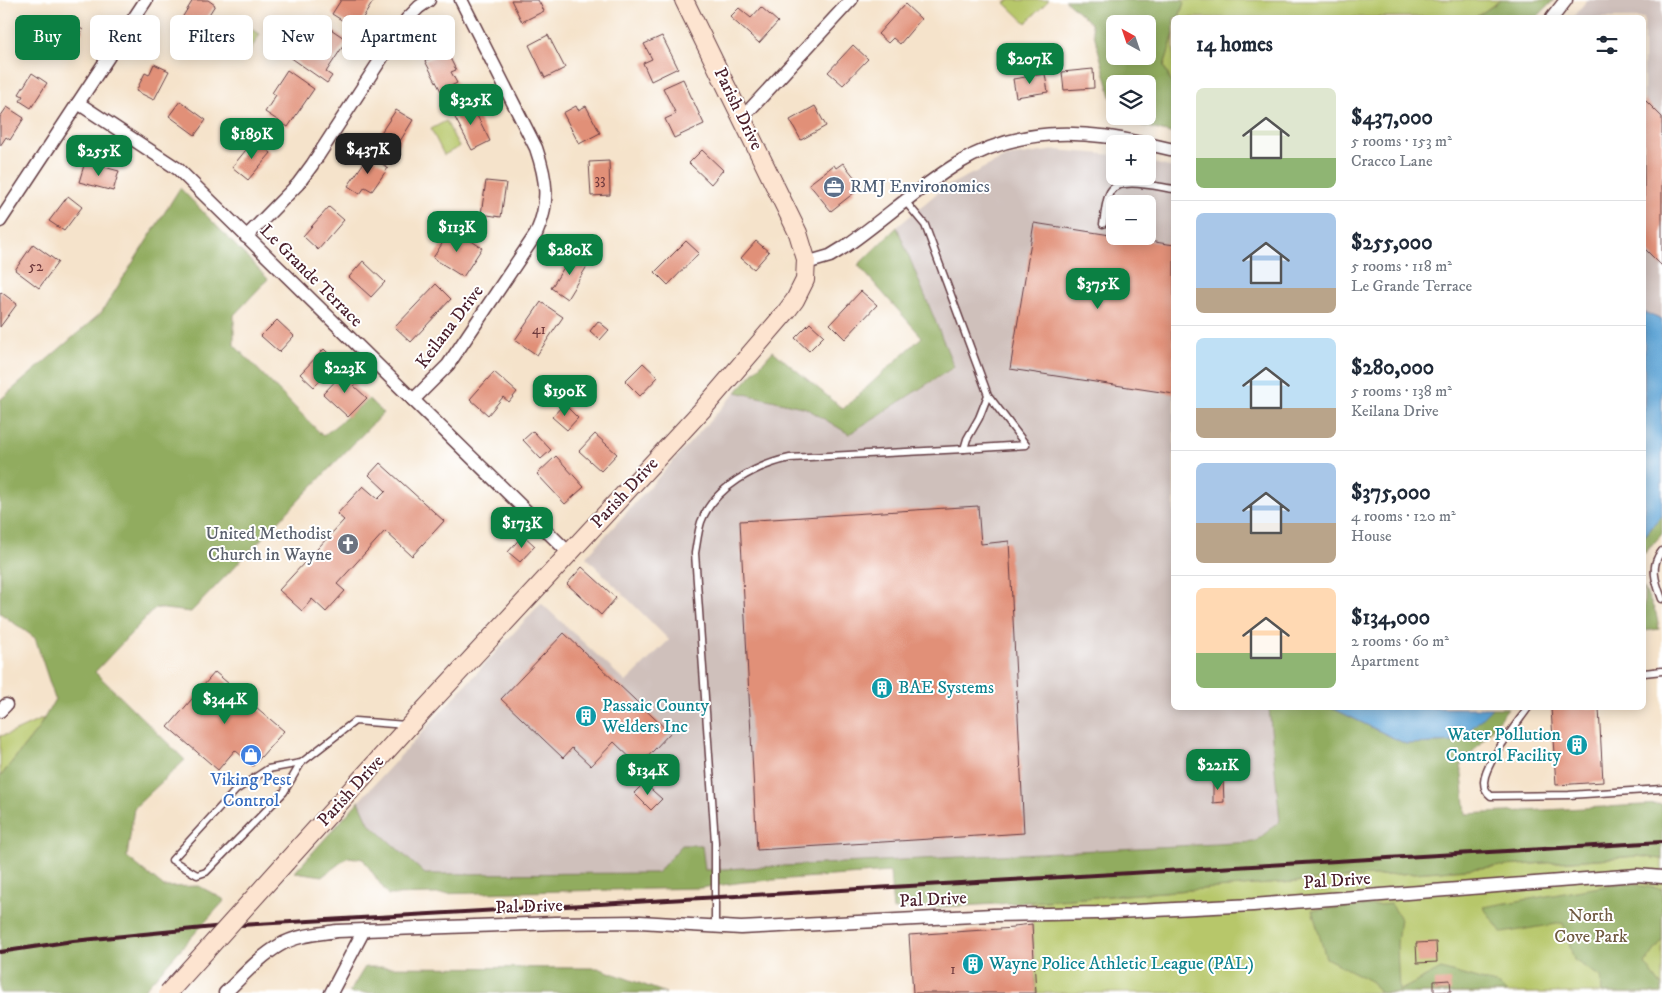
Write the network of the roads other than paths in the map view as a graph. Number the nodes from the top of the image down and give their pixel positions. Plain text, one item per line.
1 (146, 0) edge
2 (429, 0) edge
3 (461, 0) edge
4 (684, 0) edge
5 (851, 0) edge
6 (1566, 0) edge
7 (1554, 15) edge
8 (78, 103) junction
9 (742, 118) junction
10 (1106, 136) edge
11 (1156, 146) edge
12 (1171, 149) edge
13 (1171, 189) edge
14 (905, 201) junction
15 (0, 221) edge
16 (1103, 224) dead end
17 (246, 237) junction
18 (806, 263) junction
19 (988, 395) junction
20 (413, 400) junction
21 (964, 449) junction
22 (1662, 551) edge
23 (570, 554) junction
24 (1662, 599) edge
25 (1662, 671) edge
26 (1646, 673) edge
27 (1527, 710) edge
28 (410, 725) junction
29 (301, 763) junction
30 (1662, 790) edge
31 (1662, 877) edge
32 (715, 926) junction
33 (364, 930) junction
34 (168, 993) edge
35 (225, 993) edge
36 (331, 993) edge

1 - 8 street
2 - 17 street
3 - 20 street, Keilana Drive
4 - 9 street, Parish Drive
5 - 9 street
6 - 7 street
8 - 15 street
8 - 17 street, Le Grande Terrace
9 - 18 street, Parish Drive
10 - 14 street
11 - 12 street
13 - 16 lane
14 - 18 street
14 - 19 lane
17 - 20 street, Le Grande Terrace
18 - 23 street, Parish Drive
19 - 21 lane
19 - 21 lane
20 - 23 street, Le Grande Terrace
21 - 32 lane
22 - 24 lane
23 - 28 street, Parish Drive
25 - 26 lane
27 - 30 lane
28 - 29 lane
28 - 34 street, Parish Drive, bridge
29 - 29 lane
31 - 32 street, Pal Drive
32 - 33 street, Pal Drive
33 - 35 street, Pal Drive
33 - 36 street

